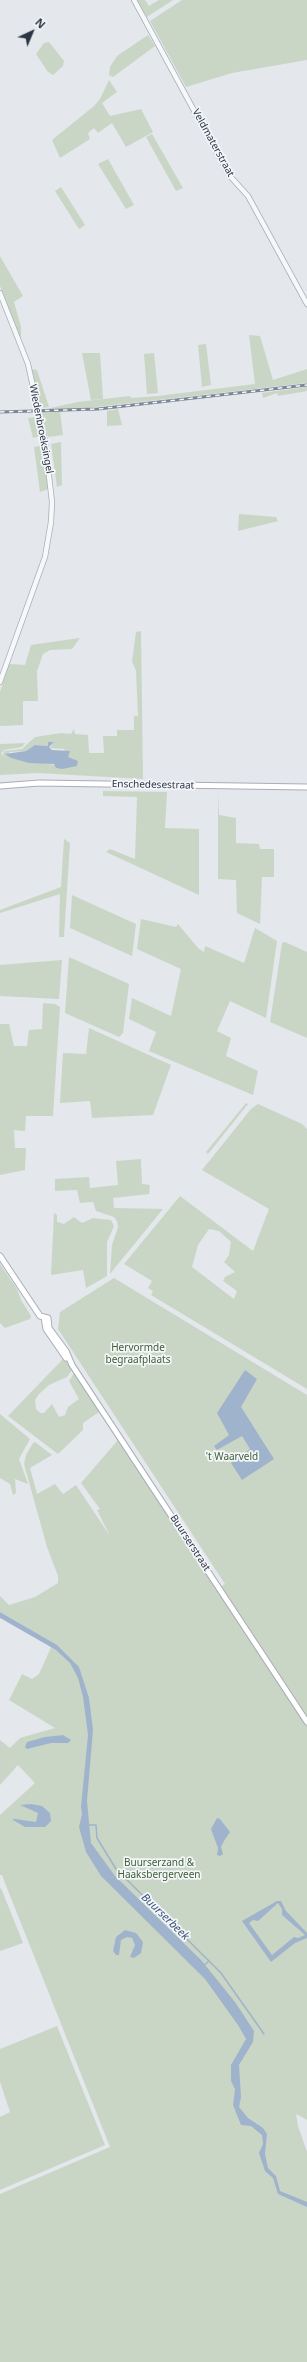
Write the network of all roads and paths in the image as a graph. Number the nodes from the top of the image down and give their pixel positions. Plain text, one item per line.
1 (134, 0) edge
2 (0, 293) edge
3 (307, 304) edge
4 (0, 682) edge
5 (0, 786) edge
6 (307, 787) edge
7 (0, 1256) edge
8 (307, 1722) edge

1 - 3 street, Veldmaterstraat
2 - 4 street, Wiedenbroeksingel
5 - 6 main road, Enschedesestraat
7 - 8 main road, Buurserstraat

